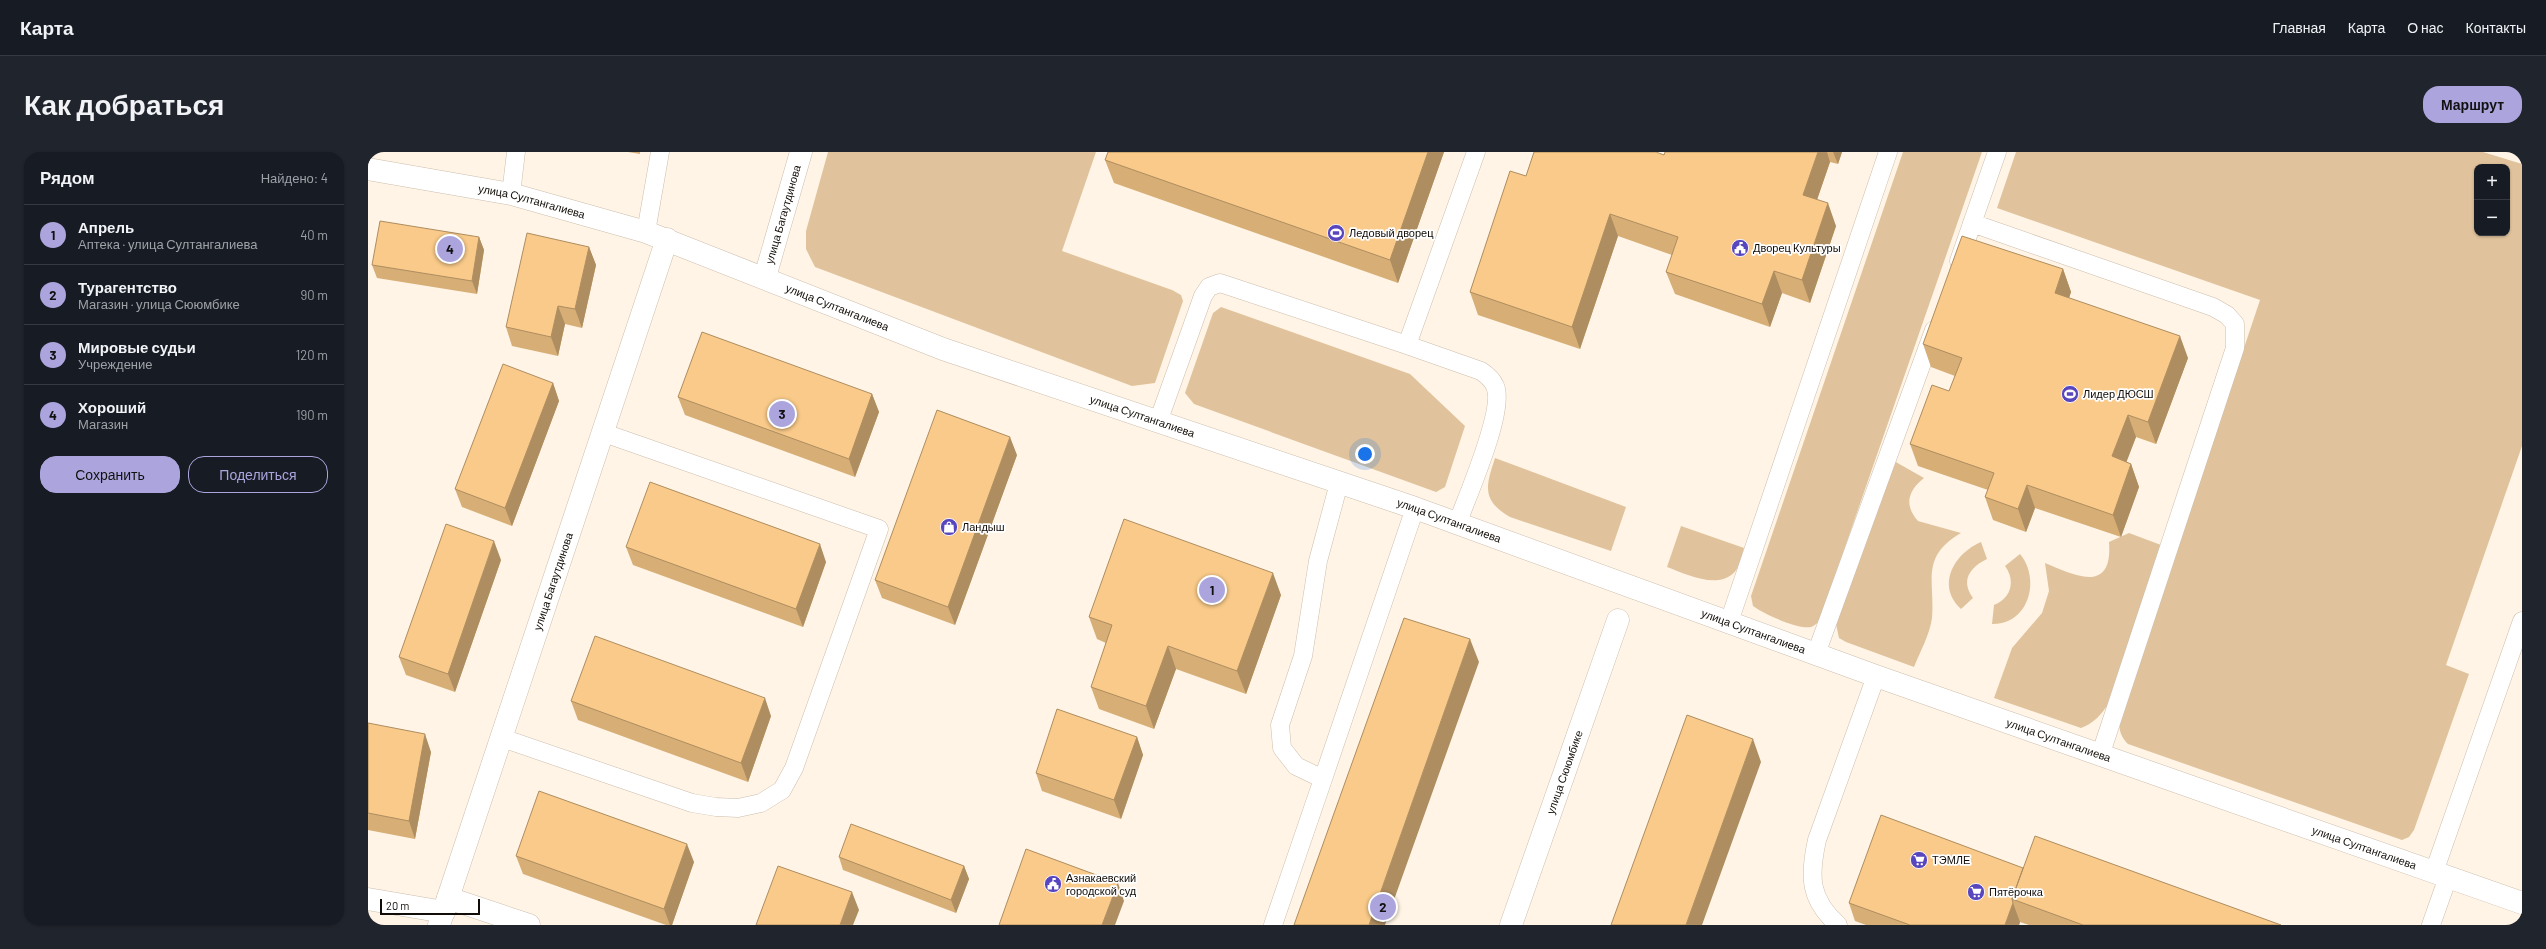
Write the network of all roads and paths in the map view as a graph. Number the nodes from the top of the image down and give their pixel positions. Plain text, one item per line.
1 (516, 152) edge
2 (660, 152) edge
3 (801, 152) edge
4 (1476, 152) edge
5 (1888, 152) edge
6 (1997, 152) edge
7 (368, 169) edge
8 (511, 194) junction
9 (1972, 223) junction
10 (646, 232) junction
11 (667, 239) junction
12 (1954, 275) edge
13 (765, 277) junction
14 (1940, 312) edge
15 (1407, 345) junction
16 (1158, 422) junction
17 (604, 433) junction
18 (1339, 483) junction
19 (1415, 508) junction
20 (1457, 524) junction
21 (1618, 620) dead end
22 (2522, 621) edge
23 (1729, 622) junction
24 (1816, 654) junction
25 (1876, 676) junction
26 (502, 738) junction
27 (2101, 754) junction
28 (1323, 779) junction
29 (2441, 874) junction
30 (368, 899) edge
31 (2522, 903) edge
32 (444, 912) edge
33 (529, 925) edge
34 (1273, 925) edge
35 (1511, 925) edge
36 (1838, 925) edge
37 (2431, 925) edge

1 - 8 lane
2 - 10 lane
3 - 13 street, улица Багаутдинова
4 - 15 lane
5 - 23 lane
6 - 9 lane
7 - 8 street, улица Султангалиева
8 - 10 street, улица Султангалиева
9 - 12 lane
9 - 27 lane
10 - 11 street, улица Султангалиева
11 - 13 street, улица Султангалиева
11 - 17 street, улица Багаутдинова
13 - 16 street, улица Султангалиева
14 - 24 lane
15 - 16 lane
15 - 20 lane
16 - 18 street, улица Султангалиева
17 - 26 street, улица Багаутдинова
17 - 26 lane
18 - 19 street, улица Султангалиева
18 - 28 lane
19 - 20 street, улица Султангалиева
19 - 28 lane
20 - 23 street, улица Султангалиева
21 - 35 street, улица Сююмбике
22 - 29 lane
23 - 24 street, улица Султангалиева
24 - 25 street, улица Султангалиева
25 - 27 street, улица Султангалиева
25 - 36 lane
26 - 32 street, улица Багаутдинова
27 - 29 street, улица Султангалиева
28 - 34 lane
29 - 31 street, улица Султангалиева
29 - 37 lane
30 - 32 street
32 - 33 street

